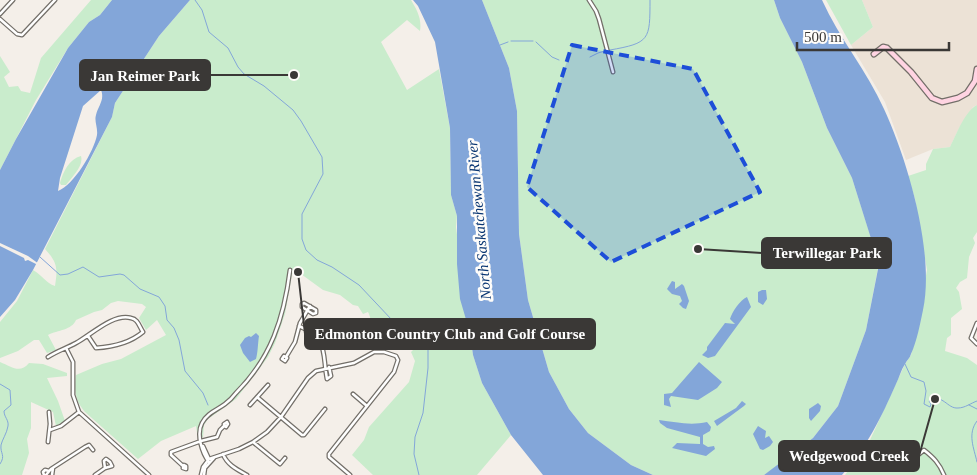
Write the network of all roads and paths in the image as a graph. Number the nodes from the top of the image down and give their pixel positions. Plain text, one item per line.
1 (13, 0) edge
2 (55, 0) edge
3 (589, 0) edge
4 (0, 14) edge
5 (0, 19) edge
6 (874, 54) dead end
7 (977, 69) edge
8 (613, 72) dead end
9 (290, 270) dead end
10 (310, 306) junction
11 (308, 310) junction
12 (977, 324) edge
13 (299, 326) junction
14 (88, 336) junction
15 (977, 344) edge
16 (65, 348) junction
17 (48, 357) dead end
18 (286, 357) dead end
19 (328, 368) junction
20 (268, 385) dead end
21 (353, 394) dead end
22 (257, 397) junction
23 (250, 405) dead end
24 (367, 406) junction
25 (325, 409) dead end
26 (49, 412) dead end
27 (79, 412) junction
28 (281, 417) junction
29 (224, 426) dead end
30 (50, 430) junction
31 (48, 442) dead end
32 (202, 442) junction
33 (253, 442) junction
34 (93, 450) dead end
35 (223, 454) junction
36 (918, 455) dead end
37 (285, 458) dead end
38 (209, 461) junction
39 (183, 466) dead end
40 (53, 468) junction
41 (105, 468) dead end
42 (45, 475) edge
43 (52, 475) edge
44 (96, 475) edge
45 (149, 475) edge
46 (202, 475) edge
47 (247, 475) edge
48 (350, 475) edge
49 (944, 475) edge

1 - 4 street
2 - 5 street
3 - 8 street
6 - 7 street
9 - 32 street
10 - 11 street
10 - 11 street
10 - 11 street
11 - 13 street
12 - 15 street
13 - 18 street
13 - 19 street
14 - 14 street
14 - 16 street
16 - 17 street
16 - 27 street
19 - 24 street
19 - 28 street
20 - 22 street
21 - 24 street
22 - 23 street
22 - 28 street
24 - 48 street
25 - 28 street
26 - 30 street
27 - 30 street
27 - 45 street
28 - 33 street
29 - 32 street
30 - 31 street
32 - 38 street
32 - 39 street
33 - 35 street
33 - 37 street
34 - 40 street
35 - 38 street
35 - 47 street
36 - 49 street
38 - 46 street
40 - 42 street
40 - 43 street
41 - 44 street

